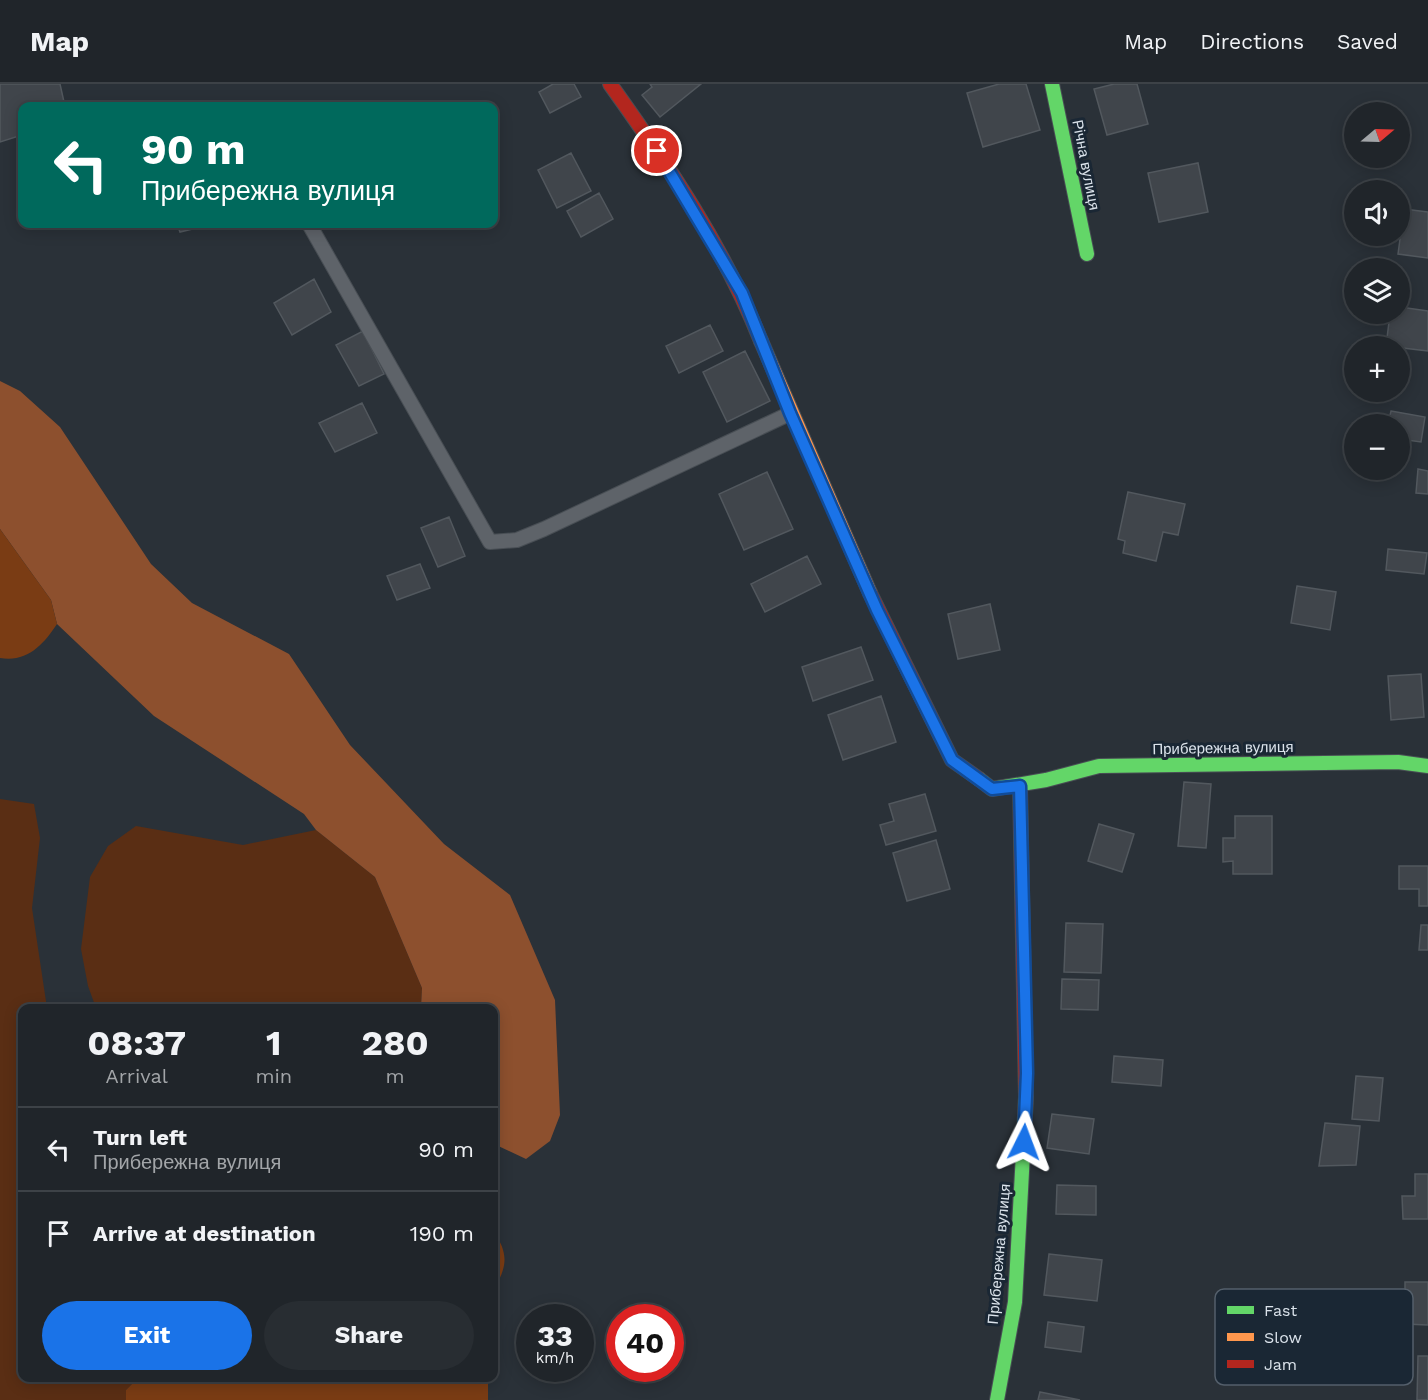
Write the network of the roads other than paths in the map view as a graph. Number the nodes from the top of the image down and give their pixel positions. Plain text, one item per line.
1 (610, 84) edge
2 (1052, 84) edge
3 (311, 228) edge
4 (1087, 254) dead end
5 (790, 413) junction
6 (1428, 766) edge
7 (1020, 786) junction
8 (997, 1400) edge

1 - 5 street, Прибережна вулиця
2 - 4 street, Річна вулиця
3 - 5 lane
5 - 7 street, Прибережна вулиця
6 - 7 street, Прибережна вулиця
7 - 8 street, Прибережна вулиця

